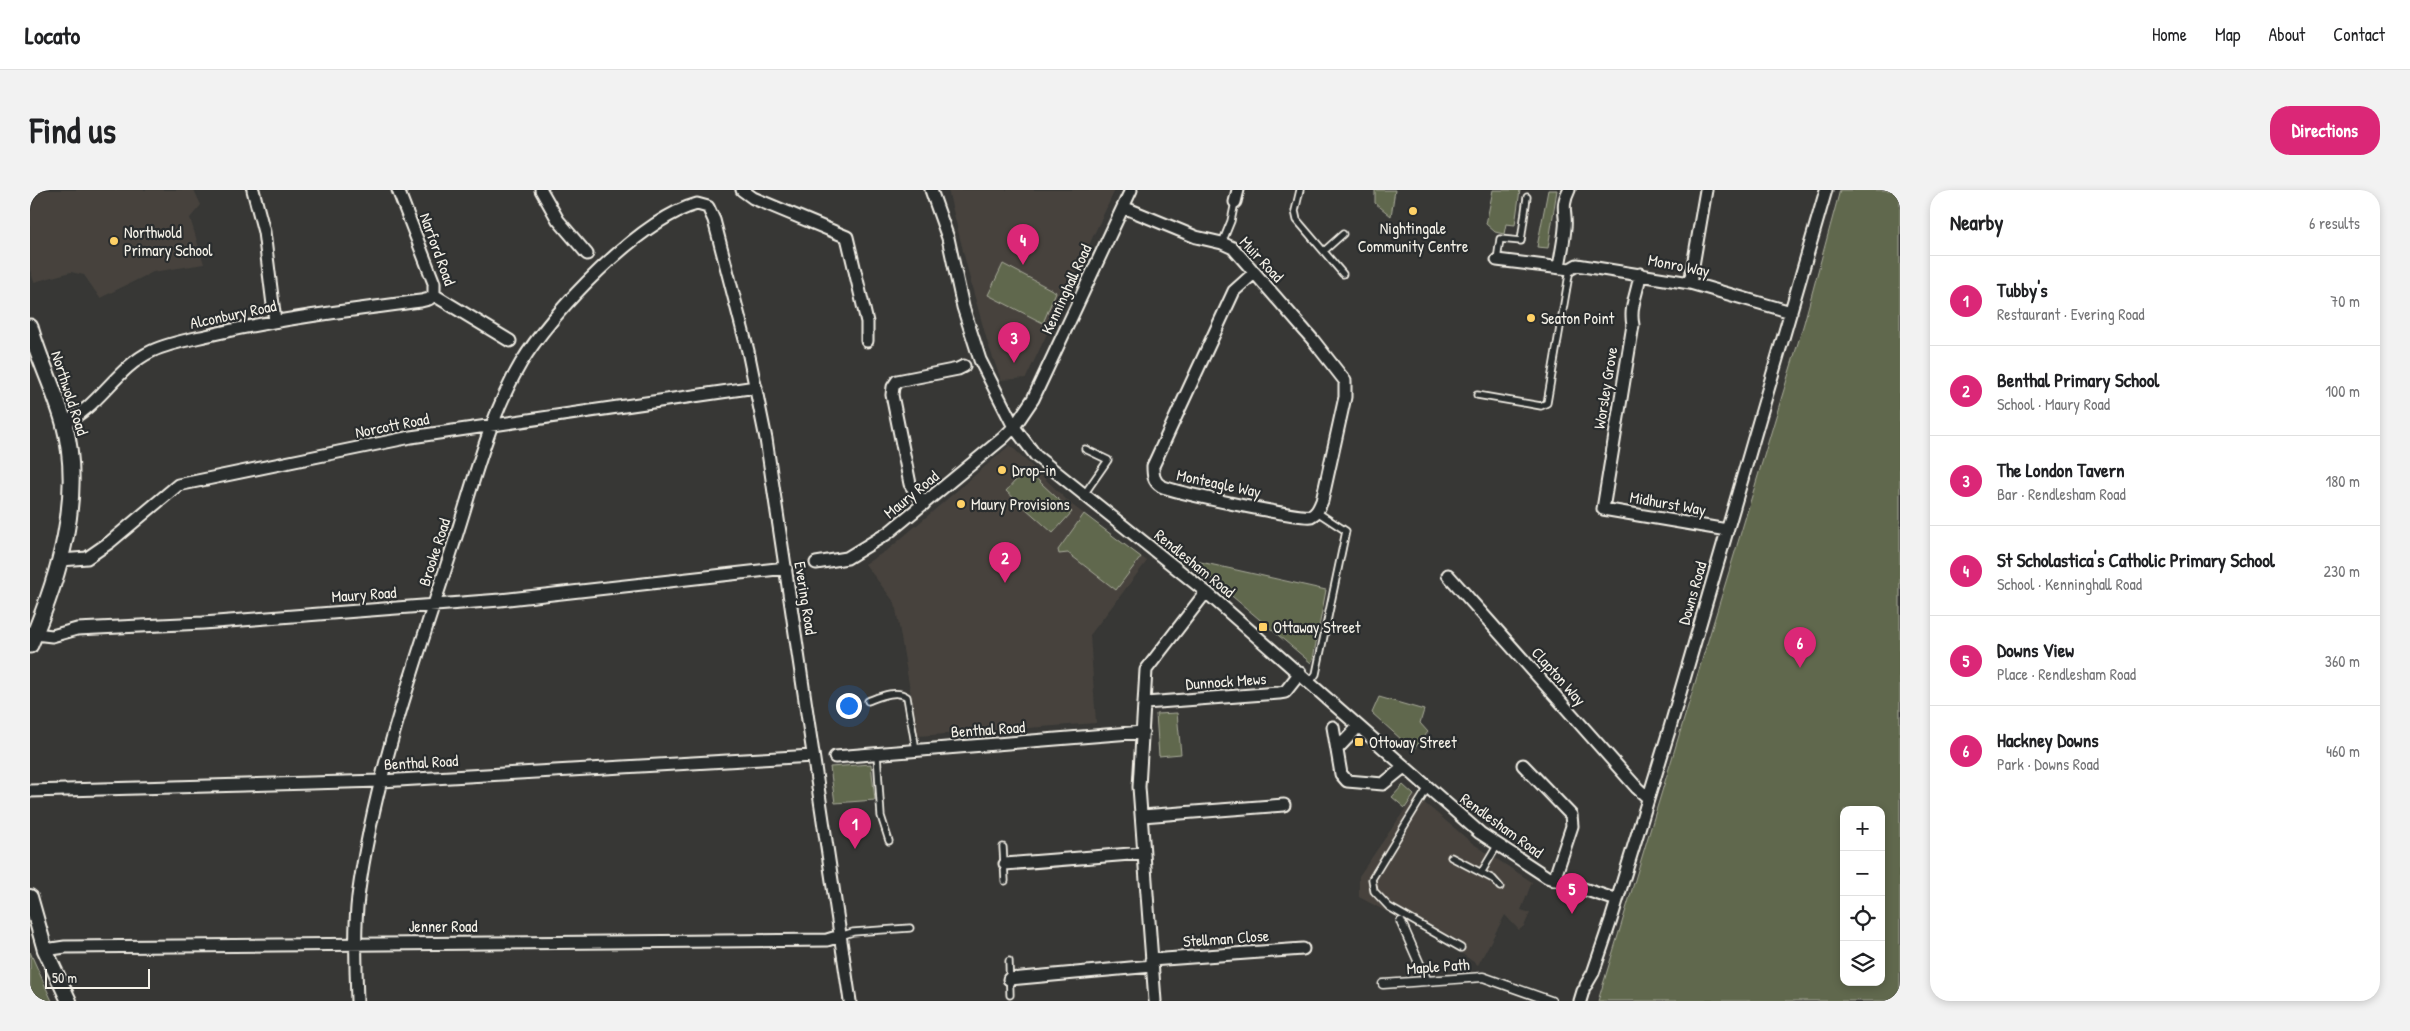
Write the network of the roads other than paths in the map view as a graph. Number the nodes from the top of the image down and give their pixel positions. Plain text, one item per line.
1 (253, 190) edge
2 (398, 190) edge
3 (542, 190) edge
4 (742, 190) edge
5 (1131, 190) edge
6 (1238, 190) edge
7 (1300, 190) edge
8 (1569, 190) edge
9 (1706, 190) edge
10 (1826, 190) edge
11 (932, 191) edge
12 (1528, 197) dead end
13 (1235, 202) joint
14 (705, 206) joint
15 (1123, 206) junction
16 (1343, 234) dead end
17 (1222, 243) junction
18 (1324, 251) junction
19 (587, 254) dead end
20 (1497, 260) joint
21 (1565, 268) junction
22 (1254, 273) junction
23 (1343, 274) dead end
24 (1640, 274) junction
25 (1690, 283) junction
26 (434, 295) junction
27 (1791, 312) junction
28 (276, 320) junction
29 (30, 327) edge
30 (510, 341) dead end
31 (867, 341) dead end
32 (964, 366) dead end
33 (756, 387) junction
34 (1477, 395) dead end
35 (64, 423) junction
36 (493, 424) junction
37 (1014, 427) junction
38 (1085, 449) dead end
39 (1083, 496) junction
40 (924, 504) junction
41 (1603, 509) joint
42 (1317, 512) junction
43 (1727, 530) junction
44 (61, 560) junction
45 (816, 563) dead end
46 (786, 568) junction
47 (1448, 575) dead end
48 (1206, 592) junction
49 (434, 605) junction
50 (34, 629) edge
51 (1300, 673) junction
52 (1310, 682) junction
53 (868, 701) dead end
54 (1144, 703) junction
55 (1333, 727) dead end
56 (1358, 727) junction
57 (1143, 732) junction
58 (1338, 748) junction
59 (916, 750) junction
60 (877, 754) junction
61 (812, 756) junction
62 (835, 757) dead end
63 (1523, 765) dead end
64 (1404, 767) junction
65 (381, 781) junction
66 (1427, 789) junction
67 (30, 791) edge
68 (1648, 798) junction
69 (1284, 805) dead end
70 (1142, 816) junction
71 (889, 842) dead end
72 (1497, 846) junction
73 (1003, 847) dead end
74 (1144, 853) junction
75 (1450, 857) dead end
76 (1005, 864) junction
77 (1481, 873) junction
78 (1554, 880) junction
79 (1005, 881) dead end
80 (1500, 888) dead end
81 (30, 897) edge
82 (1617, 900) junction
83 (1401, 922) dead end
84 (910, 928) dead end
85 (840, 936) junction
86 (356, 943) junction
87 (1461, 948) dead end
88 (1303, 949) dead end
89 (45, 950) junction
90 (1008, 962) dead end
91 (1151, 963) junction
92 (1009, 978) junction
93 (1427, 981) junction
94 (1383, 984) dead end
95 (1583, 992) edge
96 (1010, 995) dead end
97 (69, 1001) edge
98 (356, 1001) edge
99 (850, 1001) edge
100 (1155, 1001) edge
101 (1551, 1001) edge

1 - 28 street
2 - 26 street, Narford Road
3 - 19 street
4 - 31 street
5 - 15 street, Kenninghall Road
6 - 13 street
7 - 18 lane
8 - 21 street
9 - 25 street
10 - 27 street, Downs Road
11 - 37 street, Rendlesham Road
12 - 20 lane
13 - 17 lane
14 - 33 street, Evering Road
14 - 36 street, Brooke Road
15 - 17 street, Muir Road
15 - 37 street, Kenninghall Road
16 - 18 lane
17 - 22 street, Muir Road
18 - 23 lane
20 - 21 street, Monro Way
21 - 24 street, Monro Way
21 - 34 lane
22 - 42 street, Muir Road
22 - 42 street, Monteagle Way
24 - 25 street, Monro Way
24 - 41 street, Worsley Grove
25 - 27 street, Monro Way
26 - 28 street, Alconbury Road
26 - 30 street, Narford Road
27 - 43 street, Downs Road
28 - 35 street, Alconbury Road
29 - 35 main road, Northwold Road
32 - 40 street
33 - 36 street, Norcott Road
33 - 46 street, Evering Road
35 - 44 main road, Northwold Road
36 - 44 street, Norcott Road
36 - 49 street, Brooke Road
37 - 39 street, Rendlesham Road
37 - 40 street, Maury Road
38 - 39 lane
39 - 48 street, Rendlesham Road
40 - 45 street, Maury Road
41 - 43 street, Midhurst Way
42 - 52 lane
43 - 68 street, Downs Road
44 - 50 main road, Northwold Road
46 - 49 street, Maury Road
46 - 61 street, Evering Road
47 - 68 street, Clapton Way
48 - 51 street, Rendlesham Road
48 - 54 street
49 - 50 street, Maury Road
49 - 65 street, Brooke Road
51 - 52 street, Rendlesham Road
51 - 54 street, Dunnock Mews
52 - 56 street, Rendlesham Road
53 - 59 lane
54 - 57 street
55 - 58 street
56 - 58 street
56 - 64 street, Rendlesham Road
57 - 59 street, Benthal Road
57 - 70 street
58 - 64 street
59 - 60 street, Benthal Road
60 - 62 street, Benthal Road
60 - 71 lane
61 - 65 street, Benthal Road
61 - 85 street, Evering Road
63 - 78 street, Rendlesham Road
64 - 66 street, Rendlesham Road
65 - 67 street, Benthal Road
65 - 86 street, Brooke Road
66 - 72 street, Rendlesham Road
66 - 87 lane
68 - 82 street, Downs Road
69 - 70 street
70 - 74 street
72 - 77 lane
72 - 78 street, Rendlesham Road
73 - 76 lane
74 - 76 street
74 - 91 street
75 - 77 lane
76 - 79 lane
77 - 80 lane
78 - 82 street, Rendlesham Road
81 - 89 street
82 - 95 street, Downs Road
83 - 93 street
84 - 85 lane
85 - 86 street, Jenner Road
85 - 99 street, Evering Road
86 - 89 street, Jenner Road
86 - 98 street, Brooke Road
88 - 91 street, Stellman Close
89 - 97 street
90 - 92 lane
91 - 92 street, Stellman Close
91 - 100 street
92 - 96 lane
93 - 94 street, Maple Path
93 - 101 street, Maple Path

